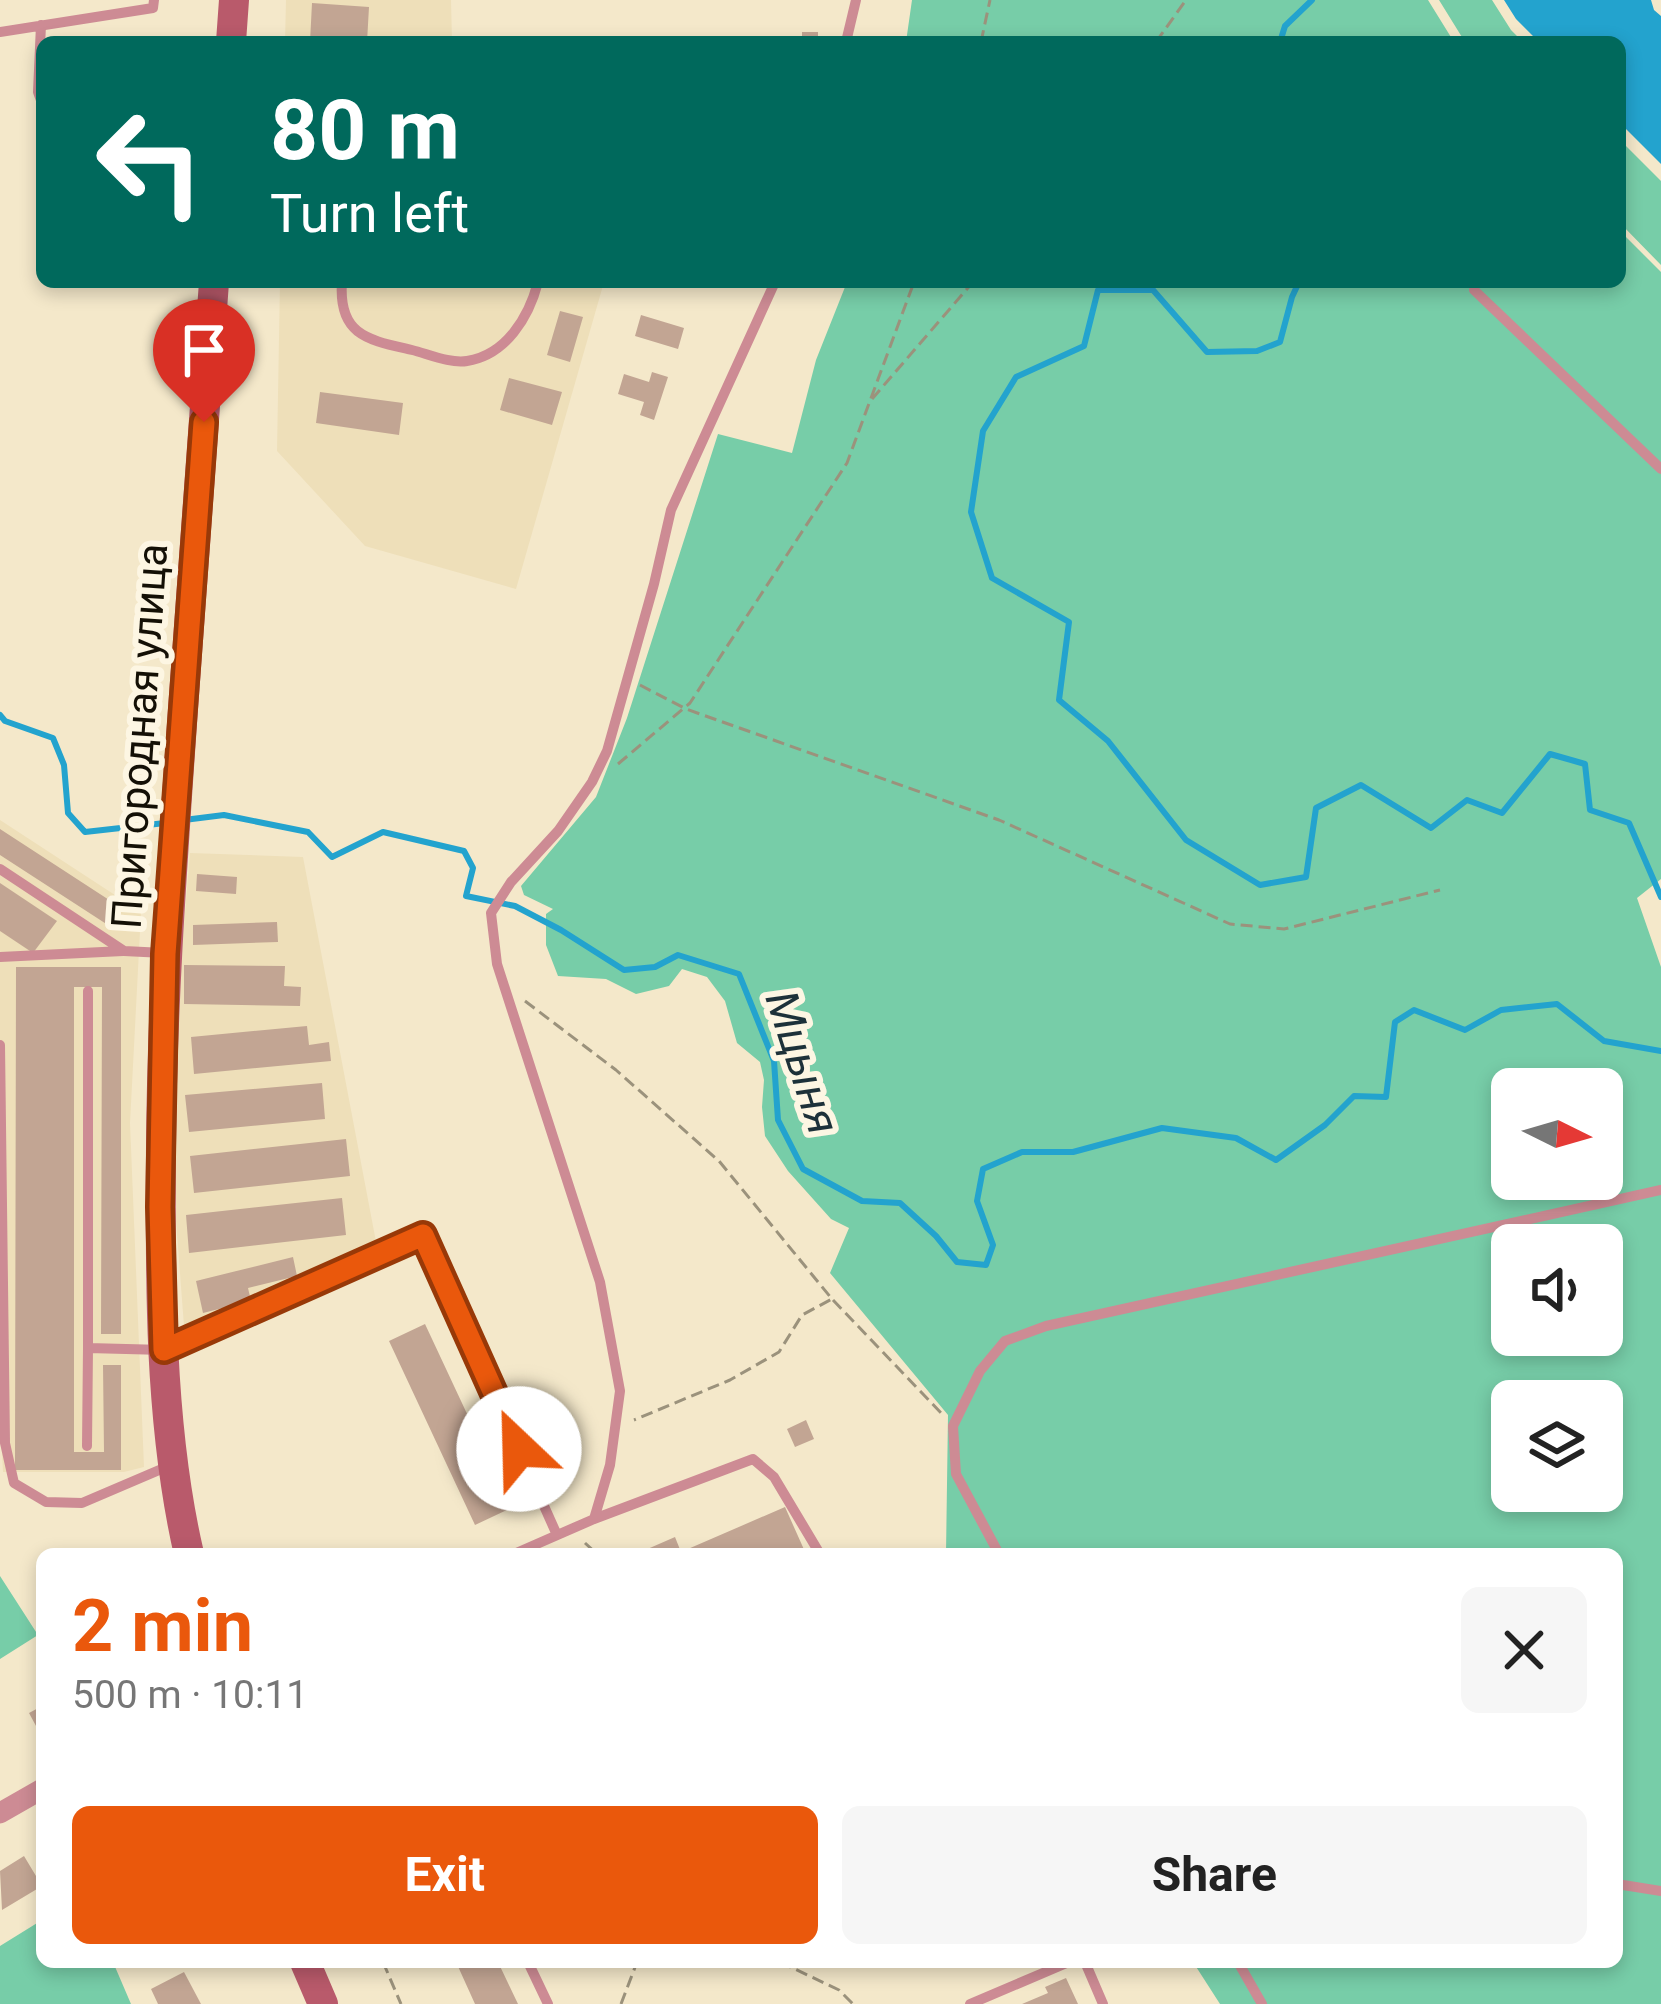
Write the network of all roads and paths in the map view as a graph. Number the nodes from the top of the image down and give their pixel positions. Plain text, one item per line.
1 (154, 0) edge
2 (235, 0) edge
3 (856, 0) edge
4 (990, 0) edge
5 (1186, 0) edge
6 (41, 26) junction
7 (0, 32) edge
8 (41, 36) edge
9 (232, 36) edge
10 (847, 36) edge
11 (982, 36) edge
12 (1160, 36) edge
13 (214, 288) edge
14 (342, 288) edge
15 (536, 288) edge
16 (772, 288) edge
17 (912, 288) edge
18 (968, 288) edge
19 (1474, 290) dead end
20 (870, 401) junction
21 (1661, 469) edge
22 (628, 678) junction
23 (592, 782) junction
24 (0, 869) edge
25 (1440, 890) dead end
26 (124, 951) junction
27 (165, 954) junction
28 (0, 957) edge
29 (504, 985) junction
30 (88, 991) dead end
31 (0, 1045) edge
32 (1661, 1190) edge
33 (832, 1299) junction
34 (88, 1348) junction
35 (164, 1350) junction
36 (2, 1394) edge
37 (953, 1426) junction
38 (615, 1427) junction
39 (87, 1446) dead end
40 (174, 1464) junction
41 (594, 1519) junction
42 (557, 1535) junction
43 (188, 1548) edge
44 (528, 1548) edge
45 (816, 1548) edge
46 (996, 1548) edge
47 (36, 1793) edge
48 (0, 1814) edge
49 (1623, 1885) edge
50 (1661, 1891) edge
51 (308, 1968) edge
52 (386, 1968) edge
53 (532, 1968) edge
54 (635, 1968) edge
55 (793, 1968) edge
56 (1056, 1968) edge
57 (1088, 1968) edge
58 (1241, 1968) edge
59 (323, 2004) edge
60 (401, 2004) edge
61 (548, 2004) edge
62 (621, 2004) edge
63 (853, 2004) edge
64 (970, 2004) edge
65 (1103, 2004) edge
66 (1262, 2004) edge

1 - 6 lane
2 - 9 street
3 - 10 lane
4 - 11 path
5 - 12 path
6 - 7 lane
6 - 8 lane
13 - 27 street, Пригородная улица
14 - 15 lane
16 - 22 lane
17 - 20 path
18 - 20 path
19 - 21 lane
20 - 23 path
22 - 23 lane
22 - 25 path
23 - 29 lane
24 - 26 lane
26 - 27 lane
26 - 28 lane
27 - 35 street, Пригородная улица
29 - 33 path
29 - 38 lane
30 - 34 lane
31 - 36 lane
32 - 37 lane
33 - 37 path
33 - 38 path
34 - 35 lane
34 - 39 lane
35 - 40 street, Пригородная улица
35 - 42 lane
36 - 40 lane
37 - 46 lane
38 - 41 lane
40 - 43 street, Пригородная улица
41 - 42 lane
41 - 45 lane
42 - 44 lane
47 - 48 street
49 - 50 lane
51 - 59 street
52 - 60 path
53 - 61 lane
54 - 62 path
55 - 63 path
56 - 64 lane
57 - 65 lane
58 - 66 lane

